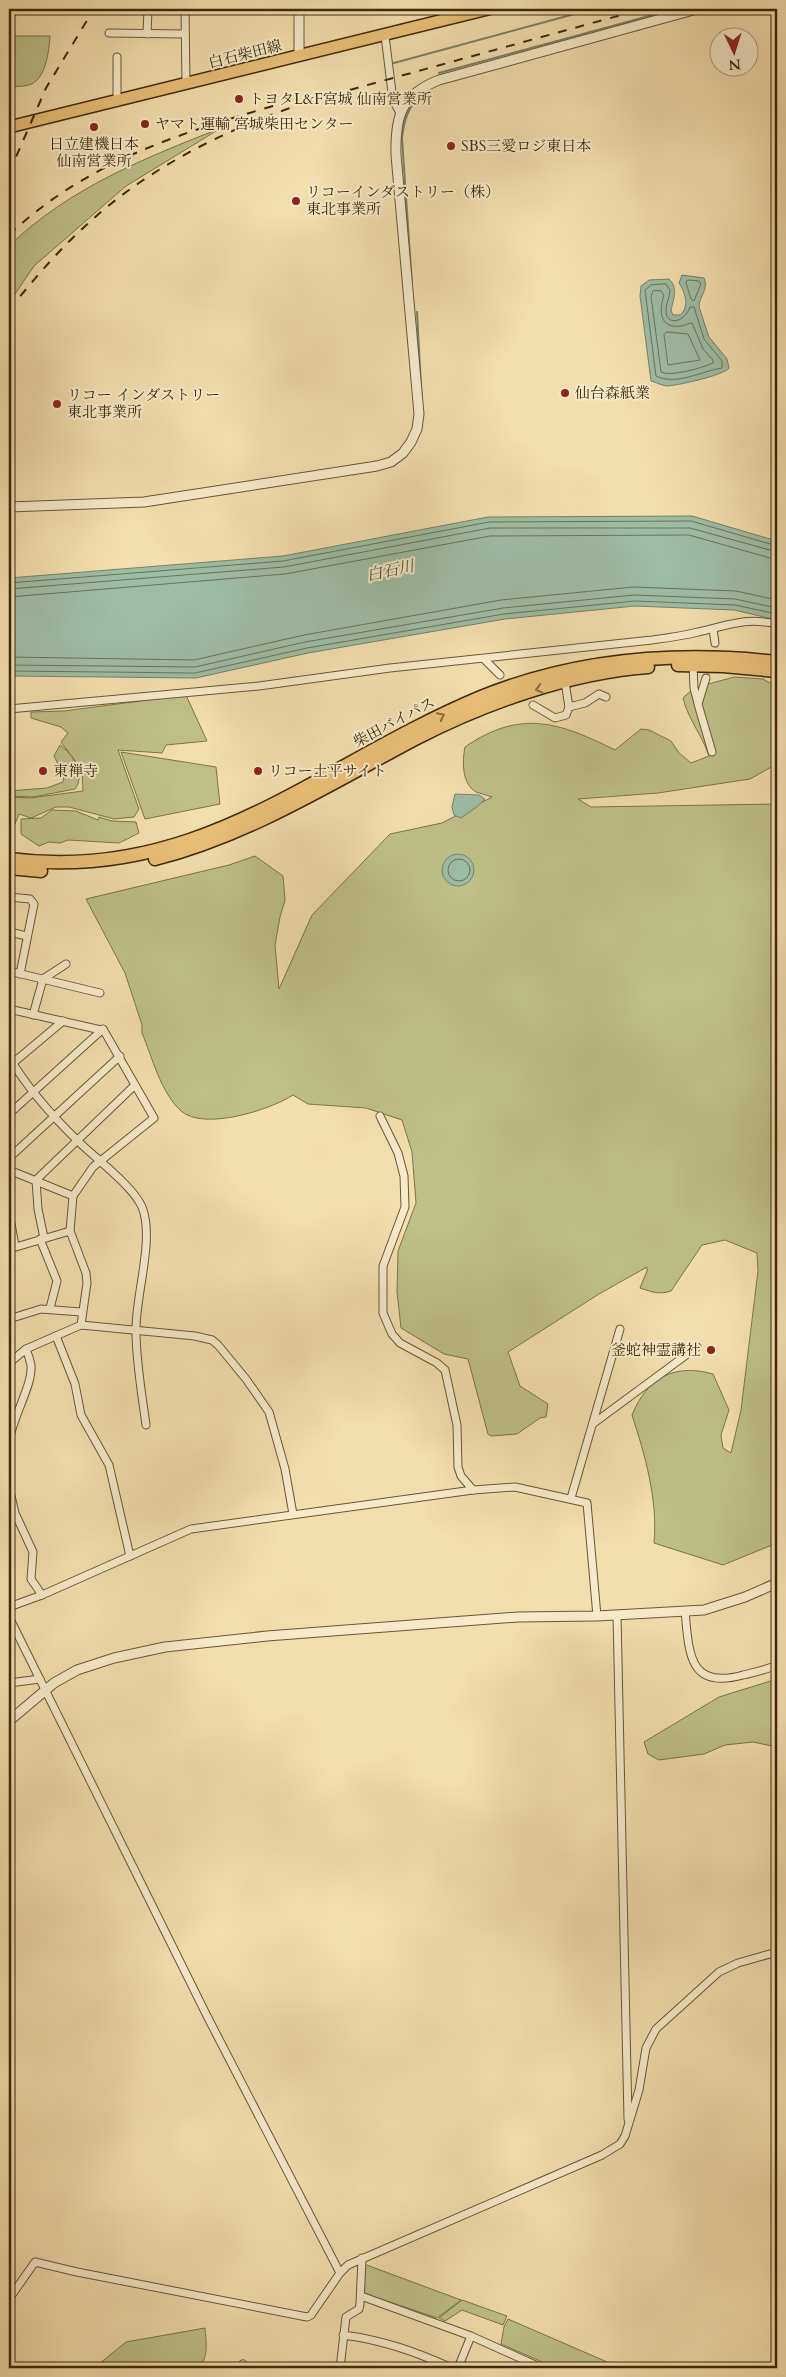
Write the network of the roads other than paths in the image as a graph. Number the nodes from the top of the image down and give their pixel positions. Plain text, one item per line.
1 (148, 9) edge
2 (185, 9) edge
3 (299, 9) edge
4 (488, 9) edge
5 (697, 9) edge
6 (109, 33) dead end
7 (147, 34) junction
8 (185, 34) junction
9 (384, 36) junction
10 (299, 56) junction
11 (117, 57) dead end
12 (186, 84) junction
13 (117, 102) junction
14 (400, 113) junction
15 (9, 127) edge
16 (9, 507) edge
17 (777, 624) edge
18 (712, 629) junction
19 (715, 643) tunnel mouth
20 (484, 659) junction
21 (777, 662) edge
22 (693, 665) junction
23 (777, 671) edge
24 (500, 675) dead end
25 (706, 678) tunnel mouth
26 (565, 682) junction
27 (606, 697) dead end
28 (698, 704) junction
29 (533, 705) dead end
30 (569, 707) junction
31 (9, 709) edge
32 (712, 752) dead end
33 (144, 857) junction
34 (9, 859) edge
35 (9, 868) edge
36 (9, 897) edge
37 (9, 932) edge
38 (27, 936) junction
39 (66, 964) dead end
40 (9, 971) edge
41 (20, 974) junction
42 (43, 978) junction
43 (100, 993) dead end
44 (9, 1009) edge
45 (33, 1015) junction
46 (63, 1021) junction
47 (101, 1030) junction
48 (120, 1056) junction
49 (11, 1060) edge
50 (136, 1085) junction
51 (32, 1093) junction
52 (9, 1114) edge
53 (55, 1115) junction
54 (380, 1116) dead end
55 (78, 1141) junction
56 (9, 1158) edge
57 (100, 1161) junction
58 (9, 1170) edge
59 (36, 1180) junction
60 (73, 1196) junction
61 (9, 1212) edge
62 (70, 1231) junction
63 (42, 1239) junction
64 (12, 1248) edge
65 (50, 1308) junction
66 (82, 1312) junction
67 (9, 1319) edge
68 (81, 1325) junction
69 (620, 1329) dead end
70 (136, 1330) junction
71 (56, 1336) junction
72 (697, 1347) dead end
73 (26, 1349) junction
74 (9, 1362) edge
75 (594, 1423) junction
76 (146, 1425) dead end
77 (9, 1442) edge
78 (9, 1487) edge
79 (473, 1490) junction
80 (571, 1498) junction
81 (293, 1514) junction
82 (130, 1556) junction
83 (777, 1583) edge
84 (42, 1595) junction
85 (9, 1607) edge
86 (685, 1611) junction
87 (617, 1615) junction
88 (597, 1616) junction
89 (9, 1617) edge
90 (777, 1666) edge
91 (777, 1677) edge
92 (40, 1679) junction
93 (9, 1683) edge
94 (46, 1690) junction
95 (9, 1721) edge
96 (777, 1952) edge
97 (625, 2136) junction
98 (362, 2258) junction
99 (340, 2272) junction
100 (361, 2296) junction
101 (9, 2299) edge
102 (343, 2335) junction
103 (471, 2336) junction
104 (238, 2368) edge
105 (247, 2368) edge
106 (340, 2368) edge
107 (452, 2368) edge
108 (458, 2368) edge
109 (542, 2368) edge

1 - 7 street
2 - 8 street
3 - 10 street
4 - 9 main road, 白石柴田線
5 - 14 street
6 - 7 street
7 - 8 street
8 - 12 street
9 - 10 main road, 白石柴田線
9 - 14 street
10 - 12 main road, 白石柴田線
11 - 13 street
12 - 13 main road, 白石柴田線
13 - 15 main road, 白石柴田線
14 - 16 street
17 - 18 street
18 - 19 street
18 - 20 street
20 - 24 street
20 - 31 street
33 -> 21 highway, 柴田バイパス
22 - 23 highway, 柴田バイパス
22 - 26 highway, 柴田バイパス
22 - 28 street
25 - 28 street
26 - 30 street
26 -> 33 highway, 柴田バイパス
27 - 30 street
28 - 32 street
29 - 30 street
33 - 34 highway, 柴田バイパス
33 - 35 highway, 柴田バイパス
36 - 38 street
37 - 38 street
38 - 41 street
39 - 42 street
40 - 41 street
41 - 42 street
42 - 43 street
42 - 45 street
44 - 45 street
45 - 46 street
46 - 47 street
46 - 49 street
47 - 48 street
47 - 51 street
48 - 50 street
48 - 53 street
49 - 51 street
50 - 55 street
50 - 57 street
51 - 52 street
51 - 53 street
53 - 55 street
53 - 56 street
54 - 79 street
55 - 57 street
55 - 59 street
57 - 60 street
57 - 70 street
58 - 59 street
59 - 60 street
59 - 63 street
60 - 62 street
61 - 64 street
62 - 63 street
62 - 66 street
63 - 64 street
63 - 65 street
65 - 66 street
65 - 67 street
66 - 68 street
68 - 70 street
68 - 71 street
69 - 75 street
70 - 76 street
70 - 81 street
71 - 73 street
71 - 82 street
72 - 75 street
73 - 74 street
73 - 77 street
75 - 80 street
78 - 84 street
79 - 80 street
79 - 81 street
80 - 88 street
81 - 82 street
82 - 84 street
83 - 86 street
84 - 85 street
86 - 87 street
86 - 90 street
87 - 88 street
87 - 97 street
88 - 94 street
89 - 92 street
90 - 91 street
92 - 93 street
92 - 94 street
94 - 95 street
94 - 99 street
96 - 97 street
97 - 98 street
98 - 99 street
98 - 100 street
99 - 101 street
100 - 102 street
100 - 103 street
102 - 106 street
102 - 107 street
103 - 108 street
103 - 109 street
104 - 105 street

